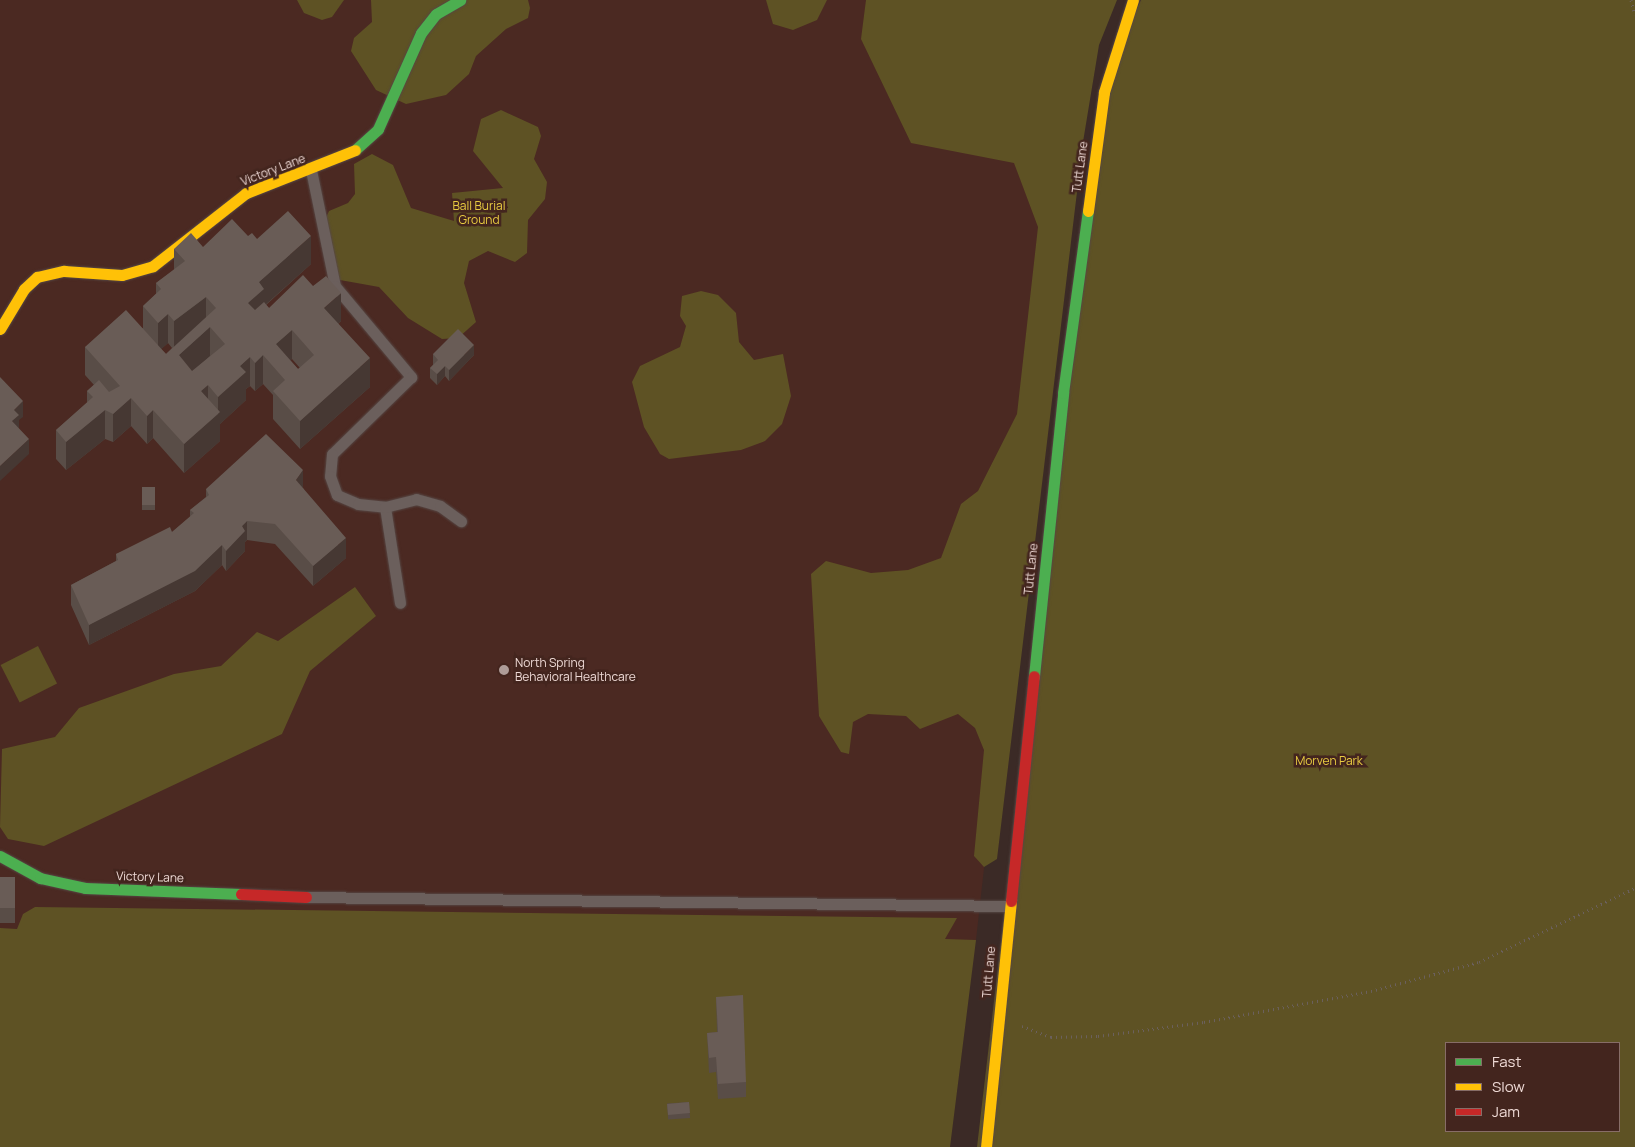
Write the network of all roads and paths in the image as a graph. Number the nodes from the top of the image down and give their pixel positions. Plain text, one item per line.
1 (460, 0) edge
2 (1133, 0) edge
3 (1631, 0) edge
4 (1635, 14) edge
5 (311, 170) junction
6 (0, 329) edge
7 (385, 507) junction
8 (461, 521) dead end
9 (400, 603) dead end
10 (0, 856) edge
11 (1635, 888) edge
12 (306, 897) joint
13 (1009, 906) junction
14 (999, 1014) junction
15 (986, 1147) edge

1 - 5 street, Victory Lane
2 - 13 street, Tutt Lane
3 - 4 path
5 - 6 street, Victory Lane
5 - 7 lane
7 - 8 lane
7 - 9 lane
10 - 12 street, Victory Lane
11 - 14 path
12 - 13 lane
13 - 14 street, Tutt Lane
14 - 15 street, Tutt Lane

